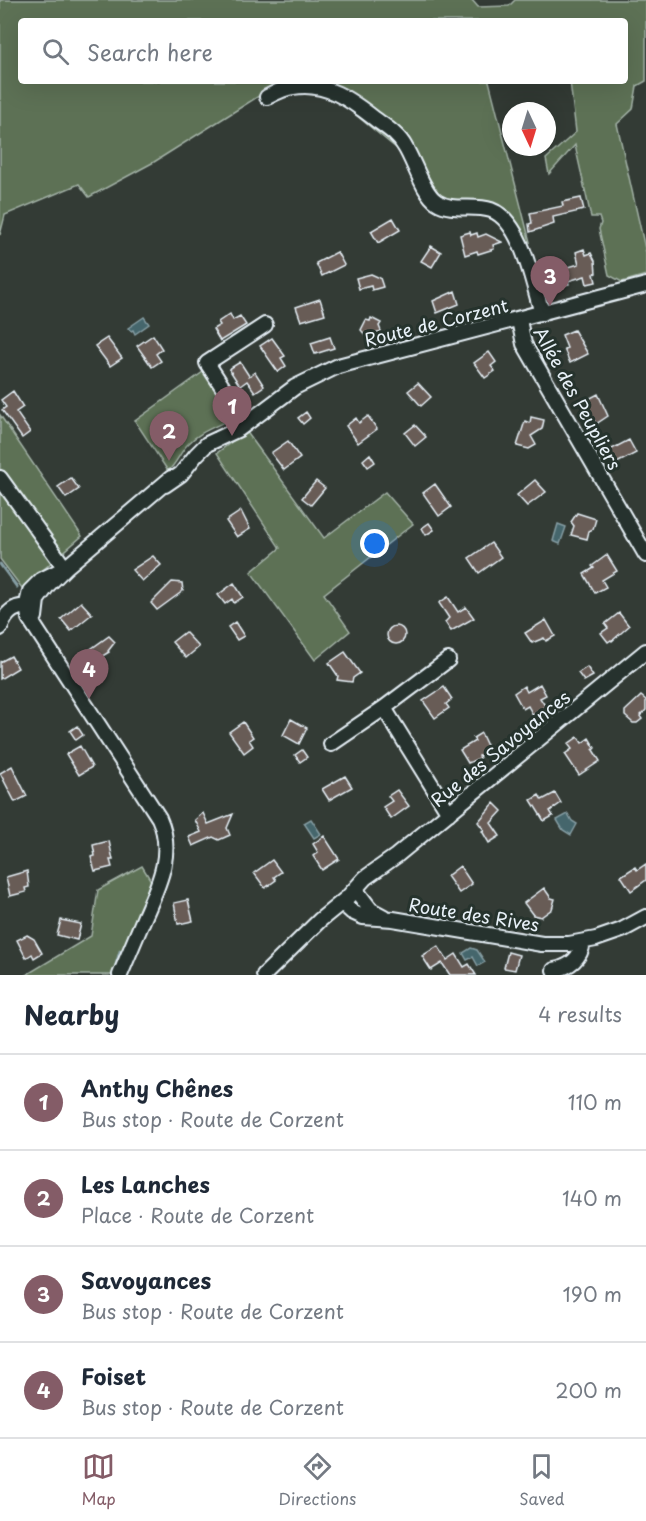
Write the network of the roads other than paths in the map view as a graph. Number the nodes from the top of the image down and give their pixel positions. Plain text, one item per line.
1 (267, 97) dead end
2 (646, 285) edge
3 (543, 314) junction
4 (519, 320) junction
5 (265, 325) dead end
6 (246, 423) junction
7 (0, 478) edge
8 (646, 555) edge
9 (65, 568) junction
10 (31, 608) junction
11 (0, 628) edge
12 (646, 651) edge
13 (448, 660) dead end
14 (384, 708) junction
15 (331, 744) dead end
16 (449, 813) junction
17 (358, 892) junction
18 (345, 905) junction
19 (646, 917) edge
20 (386, 918) junction
21 (583, 942) junction
22 (555, 945) junction
23 (550, 973) edge
24 (120, 975) edge
25 (264, 975) edge

1 - 3 street
2 - 3 street, Route de Corzent
3 - 4 street, Route de Corzent
4 - 6 street, Route de Corzent
4 - 8 street, Allée des Peupliers
5 - 6 street
6 - 9 street, Route de Corzent
7 - 9 street
9 - 10 street, Route de Corzent
10 - 11 street
10 - 24 street
12 - 16 street, Rue des Savoyances
13 - 14 street
14 - 15 street
14 - 16 street
16 - 17 street, Rue des Savoyances
17 - 18 street, Rue des Savoyances
17 - 20 street, Route des Rives
18 - 20 street, Route des Rives
18 - 25 street, Rue des Savoyances
19 - 21 street, Route des Rives
20 - 22 street, Route des Rives
21 - 22 street, Route des Rives
21 - 23 street, Route des Rives
22 - 23 street, Route des Rives

